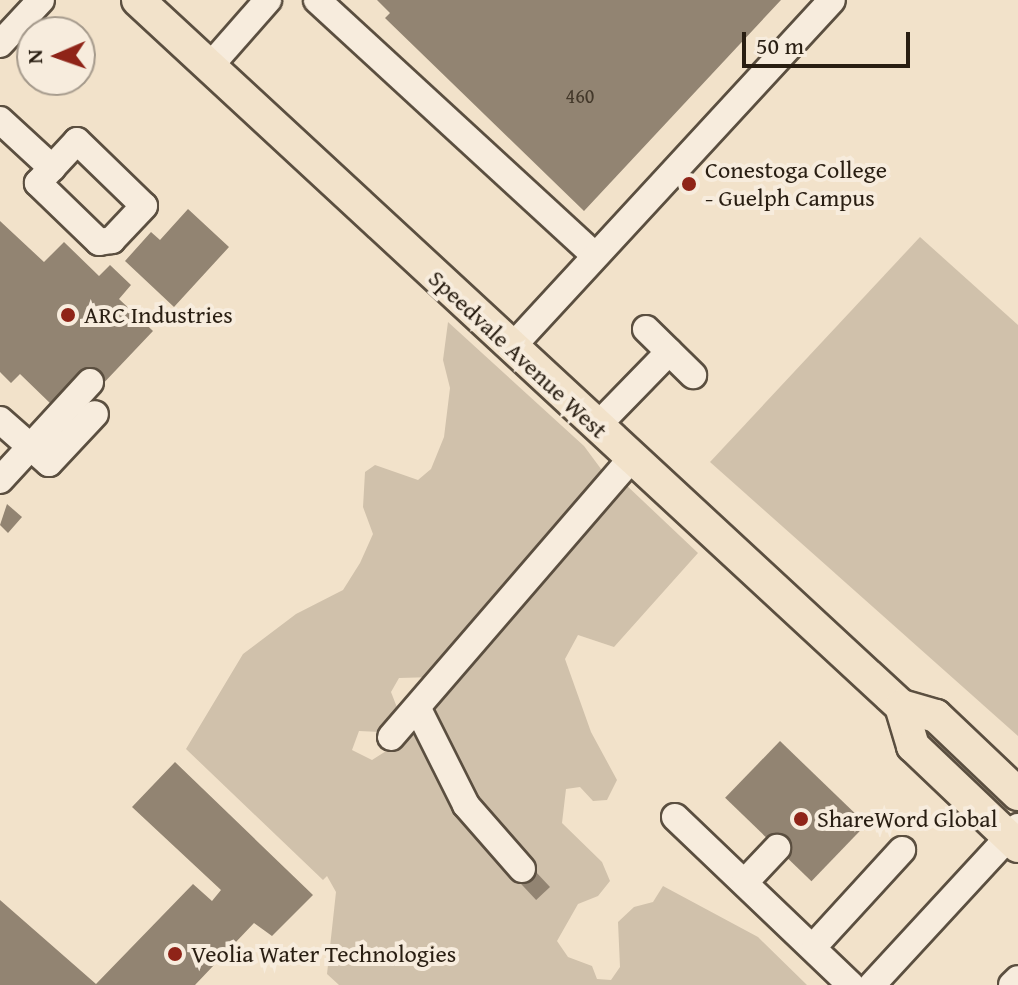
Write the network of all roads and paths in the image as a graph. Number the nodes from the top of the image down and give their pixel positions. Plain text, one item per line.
1 (41, 0) edge
2 (138, 0) edge
3 (268, 0) edge
4 (317, 0) edge
5 (832, 0) edge
6 (0, 44) edge
7 (210, 66) junction
8 (0, 120) edge
9 (52, 168) dead end
10 (594, 255) junction
11 (646, 329) dead end
12 (511, 348) junction
13 (669, 352) junction
14 (693, 375) dead end
15 (90, 382) dead end
16 (95, 414) dead end
17 (0, 420) edge
18 (596, 427) junction
19 (30, 447) junction
20 (631, 459) junction
21 (0, 480) edge
22 (901, 706) junction
23 (418, 709) junction
24 (391, 737) dead end
25 (1018, 794) edge
26 (675, 817) dead end
27 (1015, 837) edge
28 (777, 848) dead end
29 (902, 850) dead end
30 (522, 869) dead end
31 (745, 882) junction
32 (815, 945) junction
33 (1018, 979) edge
34 (851, 985) edge
35 (872, 985) edge
36 (1012, 985) edge

1 - 6 street
2 - 7 main road, Speedvale Avenue West
3 - 7 street
4 - 10 street
5 - 10 street
7 - 12 main road, Speedvale Avenue West
8 - 9 street
10 - 12 street
11 - 13 street
12 - 18 main road, Speedvale Avenue West
13 - 14 street
13 - 18 street
15 - 19 street
16 - 19 street
17 - 19 street
18 - 20 main road, Speedvale Avenue West
19 - 21 street
20 - 22 main road, Speedvale Avenue West
20 - 23 street
22 - 25 main road, Speedvale Avenue West
22 - 27 main road
23 - 24 street
23 - 30 street
26 - 31 street
27 - 35 street
28 - 31 street
29 - 32 street
31 - 32 street
32 - 34 street
33 - 36 street

